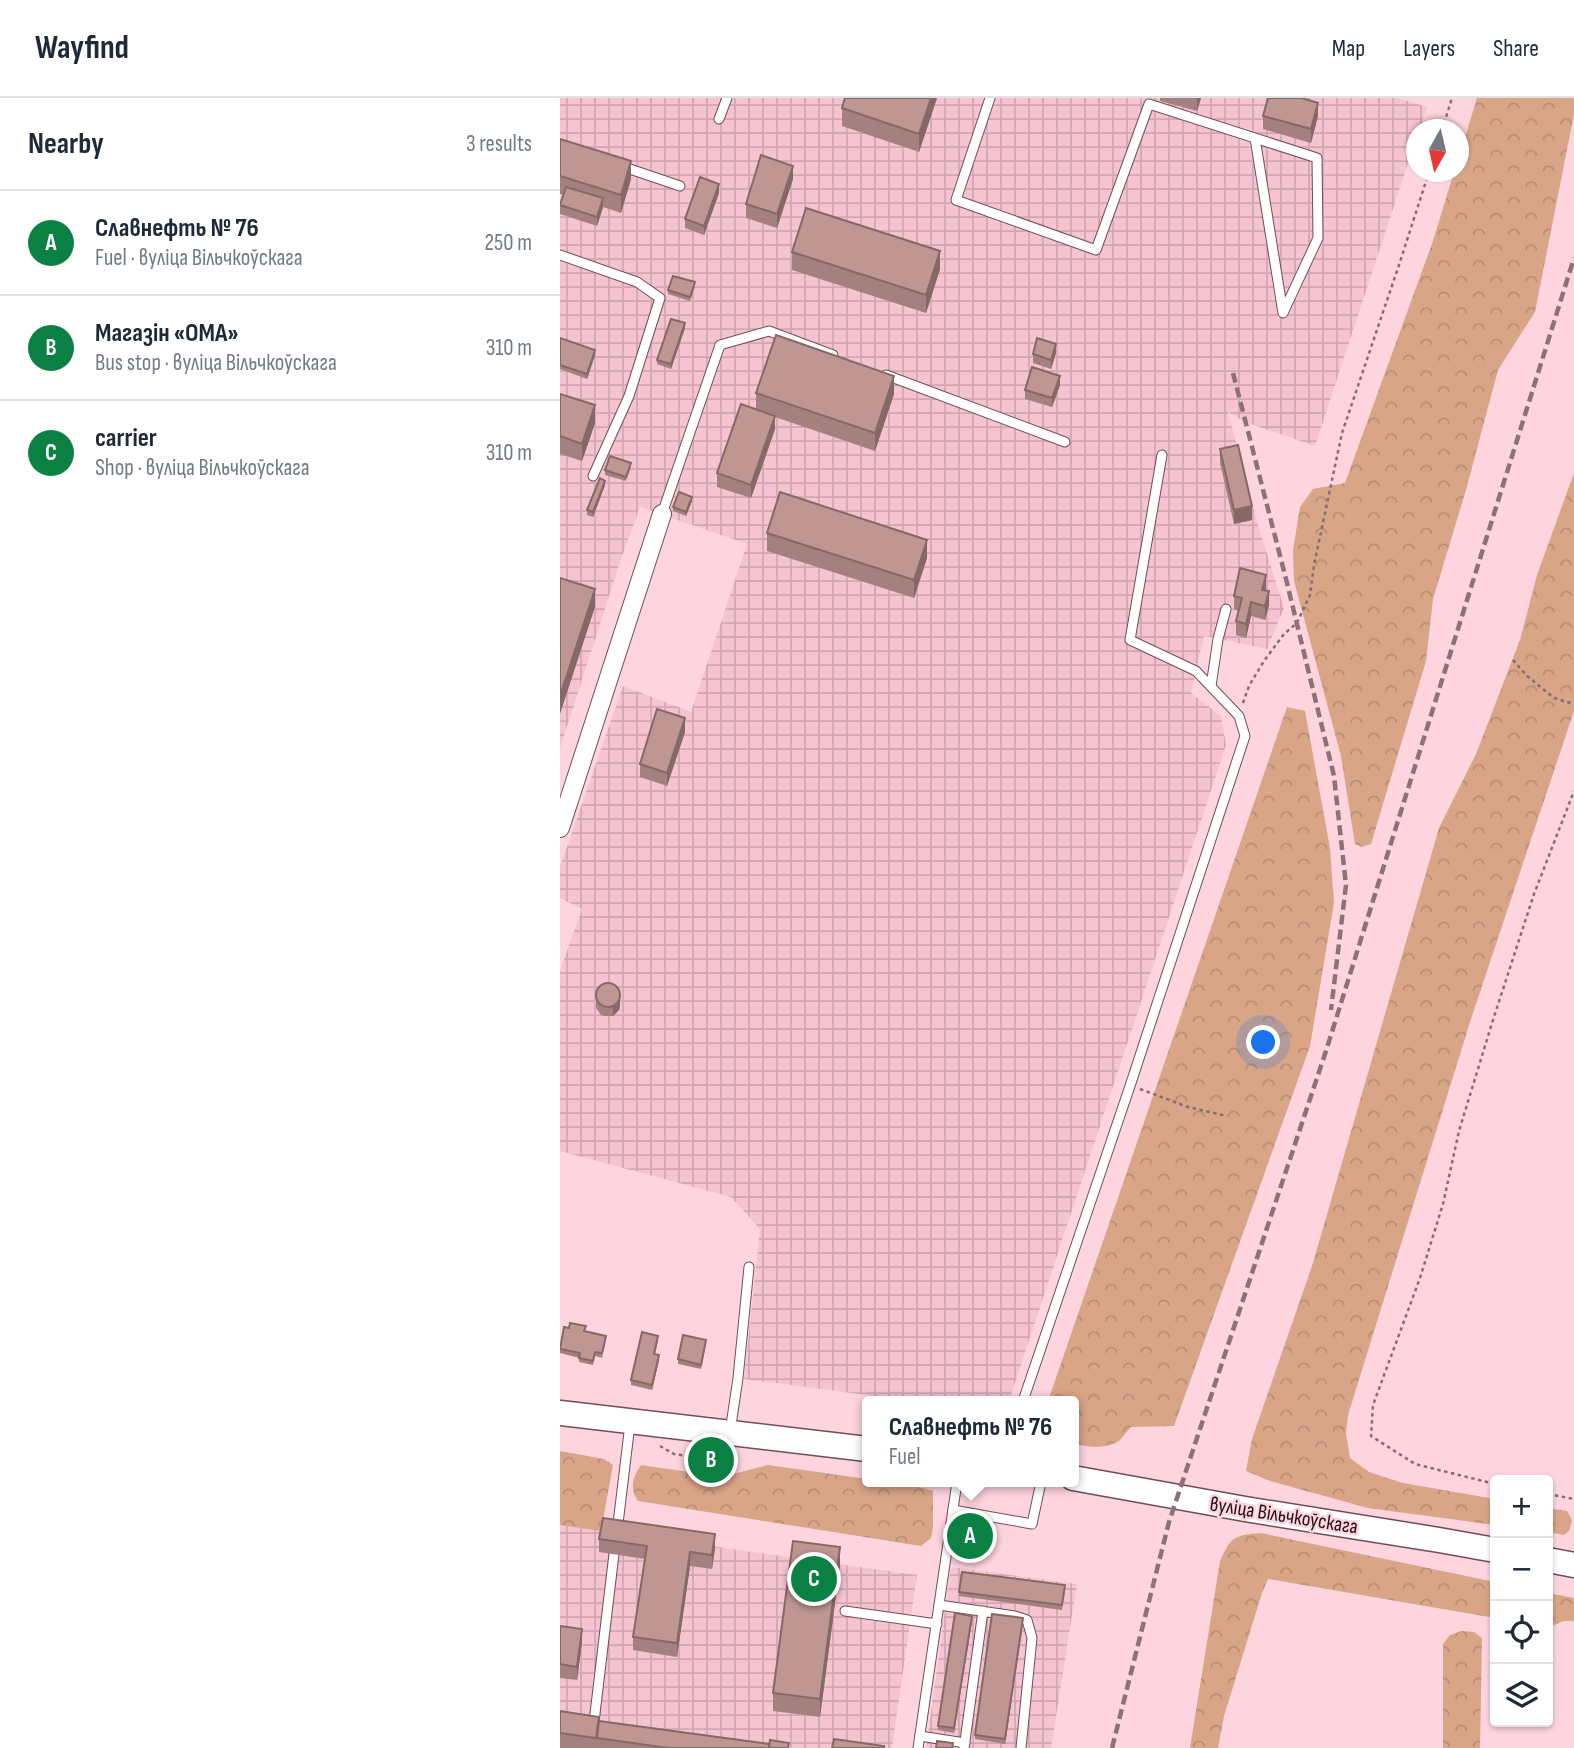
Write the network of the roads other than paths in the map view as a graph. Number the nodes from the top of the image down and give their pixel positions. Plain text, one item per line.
1 (727, 98) edge
2 (990, 98) edge
3 (719, 119) dead end
4 (1255, 138) junction
5 (608, 162) edge
6 (680, 186) dead end
7 (560, 255) edge
8 (846, 360) edge
9 (872, 369) edge
10 (1065, 442) dead end
11 (1162, 455) dead end
12 (593, 476) dead end
13 (662, 514) joint
14 (1226, 609) dead end
15 (1211, 686) junction
16 (560, 828) edge
17 (749, 1267) dead end
18 (1025, 1396) edge
19 (560, 1413) edge
20 (631, 1421) junction
21 (730, 1433) junction
22 (862, 1448) edge
23 (1079, 1479) edge
24 (956, 1487) edge
25 (1040, 1487) edge
26 (953, 1510) junction
27 (617, 1534) edge
28 (1490, 1549) edge
29 (614, 1554) edge
30 (1553, 1561) edge
31 (1574, 1565) edge
32 (939, 1605) junction
33 (845, 1611) dead end
34 (983, 1611) junction
35 (937, 1624) junction
36 (594, 1723) edge
37 (920, 1736) junction
38 (965, 1746) edge
39 (918, 1748) edge
40 (1021, 1748) edge

1 - 3 lane
2 - 4 lane
4 - 4 lane
5 - 6 lane
7 - 12 lane
8 - 13 lane
9 - 10 lane
11 - 15 lane
13 - 16 street
14 - 15 lane
15 - 18 lane
17 - 21 lane
19 - 20 main road
20 - 21 main road
20 - 27 lane
21 - 22 main road
23 - 28 main road, вуліца Вільчкоўскага
24 - 26 lane
25 - 26 lane
26 - 32 lane
29 - 36 lane
30 - 31 main road
32 - 34 lane
32 - 35 lane
33 - 35 lane
34 - 38 lane
34 - 40 lane
35 - 37 lane
37 - 38 lane
37 - 39 lane

